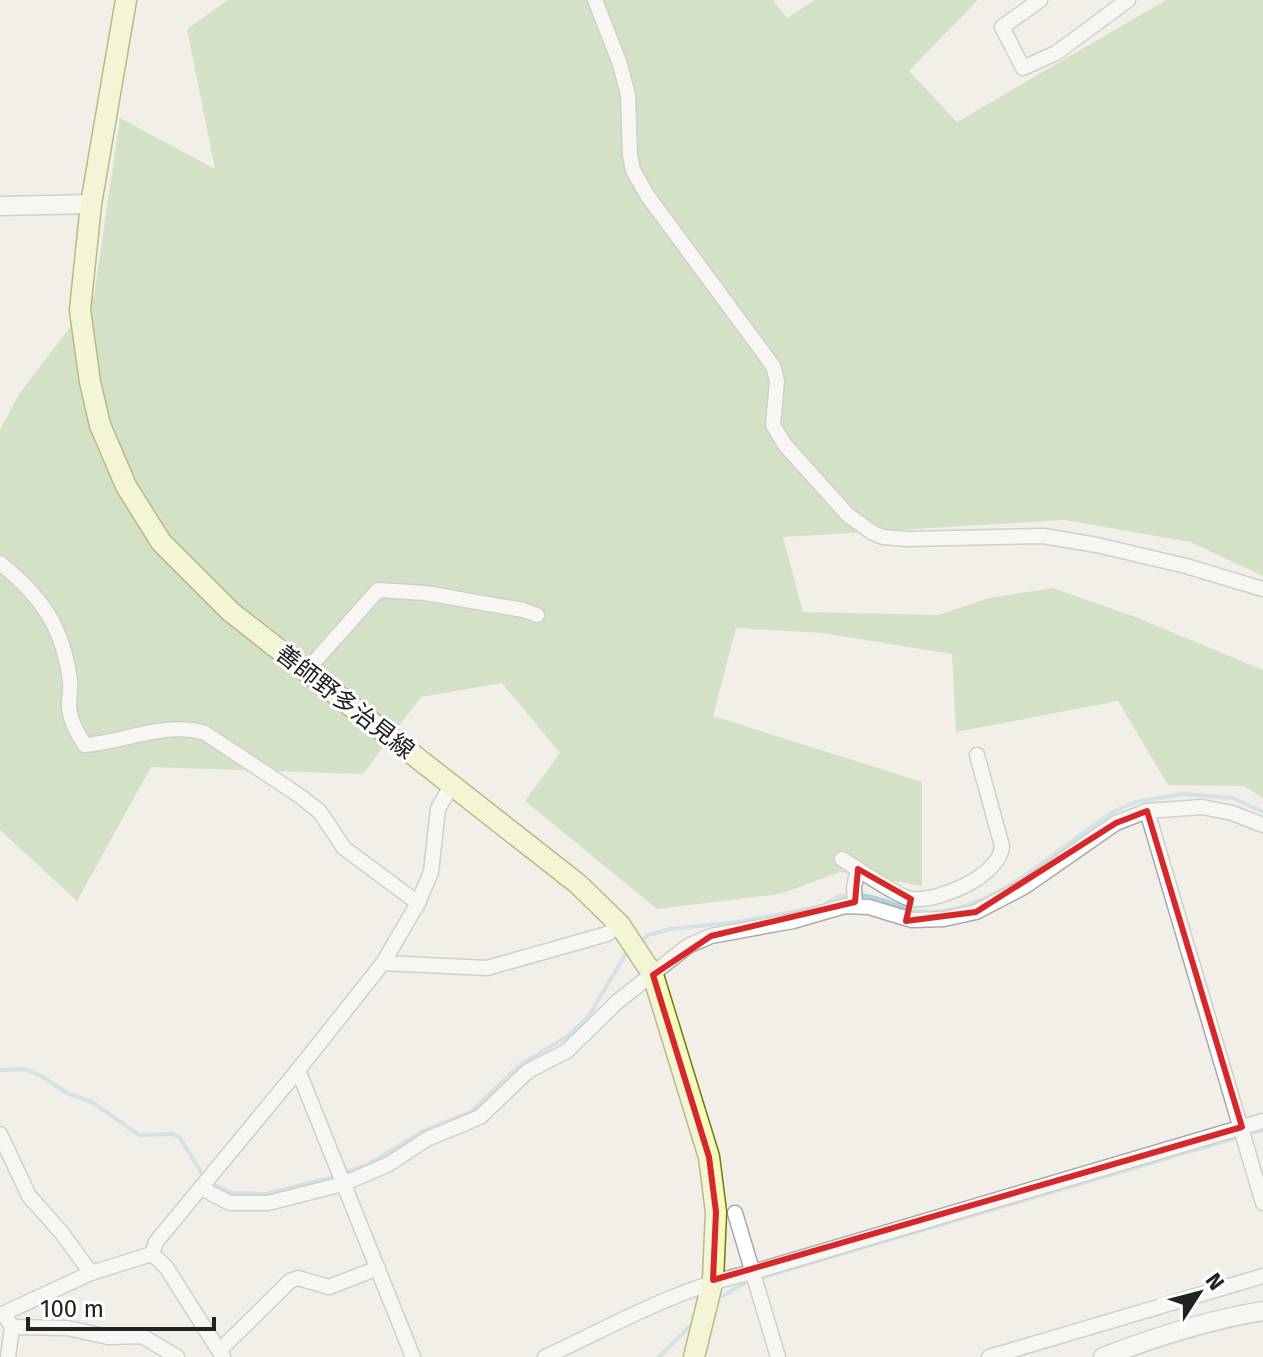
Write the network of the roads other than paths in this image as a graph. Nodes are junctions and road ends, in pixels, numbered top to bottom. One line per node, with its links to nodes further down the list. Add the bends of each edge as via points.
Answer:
1 (126, 0): 5 (main road, 善師野多治見線)
2 (595, 0): 8 (street, via 628,95 633,170 773,366 773,425 785,445 859,525 883,537 908,539 1043,536)
3 (1040, 0): 4 (street, via 1002,27 1023,68 1056,53)
4 (1128, 0)
5 (91, 204): 6 (street); 10 (main road, 善師野多治見線, via 80,310 84,343 100,425 126,486 183,566)
6 (0, 206)
7 (0, 563): 18 (street, via 27,585 54,622 67,663 72,723 85,745 152,732 205,733 300,796 320,812 344,848)
8 (1263, 589)
9 (537, 615): 10 (street, via 425,593 378,590)
10 (306, 671): 12 (main road, 善師野多治見線)
11 (977, 755): 17 (street, via 1002,855 981,879)
12 (451, 786): 18 (street, via 438,809 431,872); 21 (main road, 善師野多治見線, via 578,884)
13 (1147, 811): 14 (street, via 1202,807); 20 (street, via 1116,823 1001,901 944,919); 26 (street)
14 (1263, 825)
15 (842, 859): 16 (street)
16 (858, 869): 17 (street); 19 (street)
17 (911, 899): 20 (street)
18 (418, 903): 22 (street)
19 (855, 904): 20 (street); 23 (street, via 711,936 688,946)
20 (906, 919)
21 (630, 939): 22 (street, via 607,934 487,968); 23 (main road, 善師野多治見線)
22 (383, 963): 24 (street)
23 (653, 975): 28 (street, via 567,1051 528,1071 480,1117); 37 (main road, 善師野多治見線, via 709,1157 716,1212)
24 (298, 1070): 28 (street); 29 (street)
25 (1263, 1121): 26 (street)
26 (1242, 1127): 30 (street); 34 (street)
27 (0, 1134): 35 (street, via 29,1196)
28 (343, 1184): 29 (street, via 268,1203 230,1203); 33 (street)
29 (201, 1188): 32 (street)
30 (1263, 1203)
31 (735, 1213): 34 (street)
32 (152, 1254): 35 (street); 40 (street, via 166,1267)
33 (378, 1268): 40 (street, via 329,1287 298,1278 290,1281); 43 (street)
34 (753, 1272): 37 (street); 46 (street)
35 (91, 1273): 39 (street)
36 (1263, 1276): 47 (street)
37 (713, 1280): 44 (street); 45 (main road, 善師野多治見線)
38 (1263, 1311): 48 (street, via 1223,1317)
39 (5, 1319): 41 (street); 42 (street, via 108,1337 142,1336)
40 (221, 1354)
41 (8, 1357)
42 (177, 1357)
43 (413, 1357)
44 (545, 1357)
45 (694, 1357)
46 (778, 1357)
47 (989, 1357)
48 (1103, 1357)

